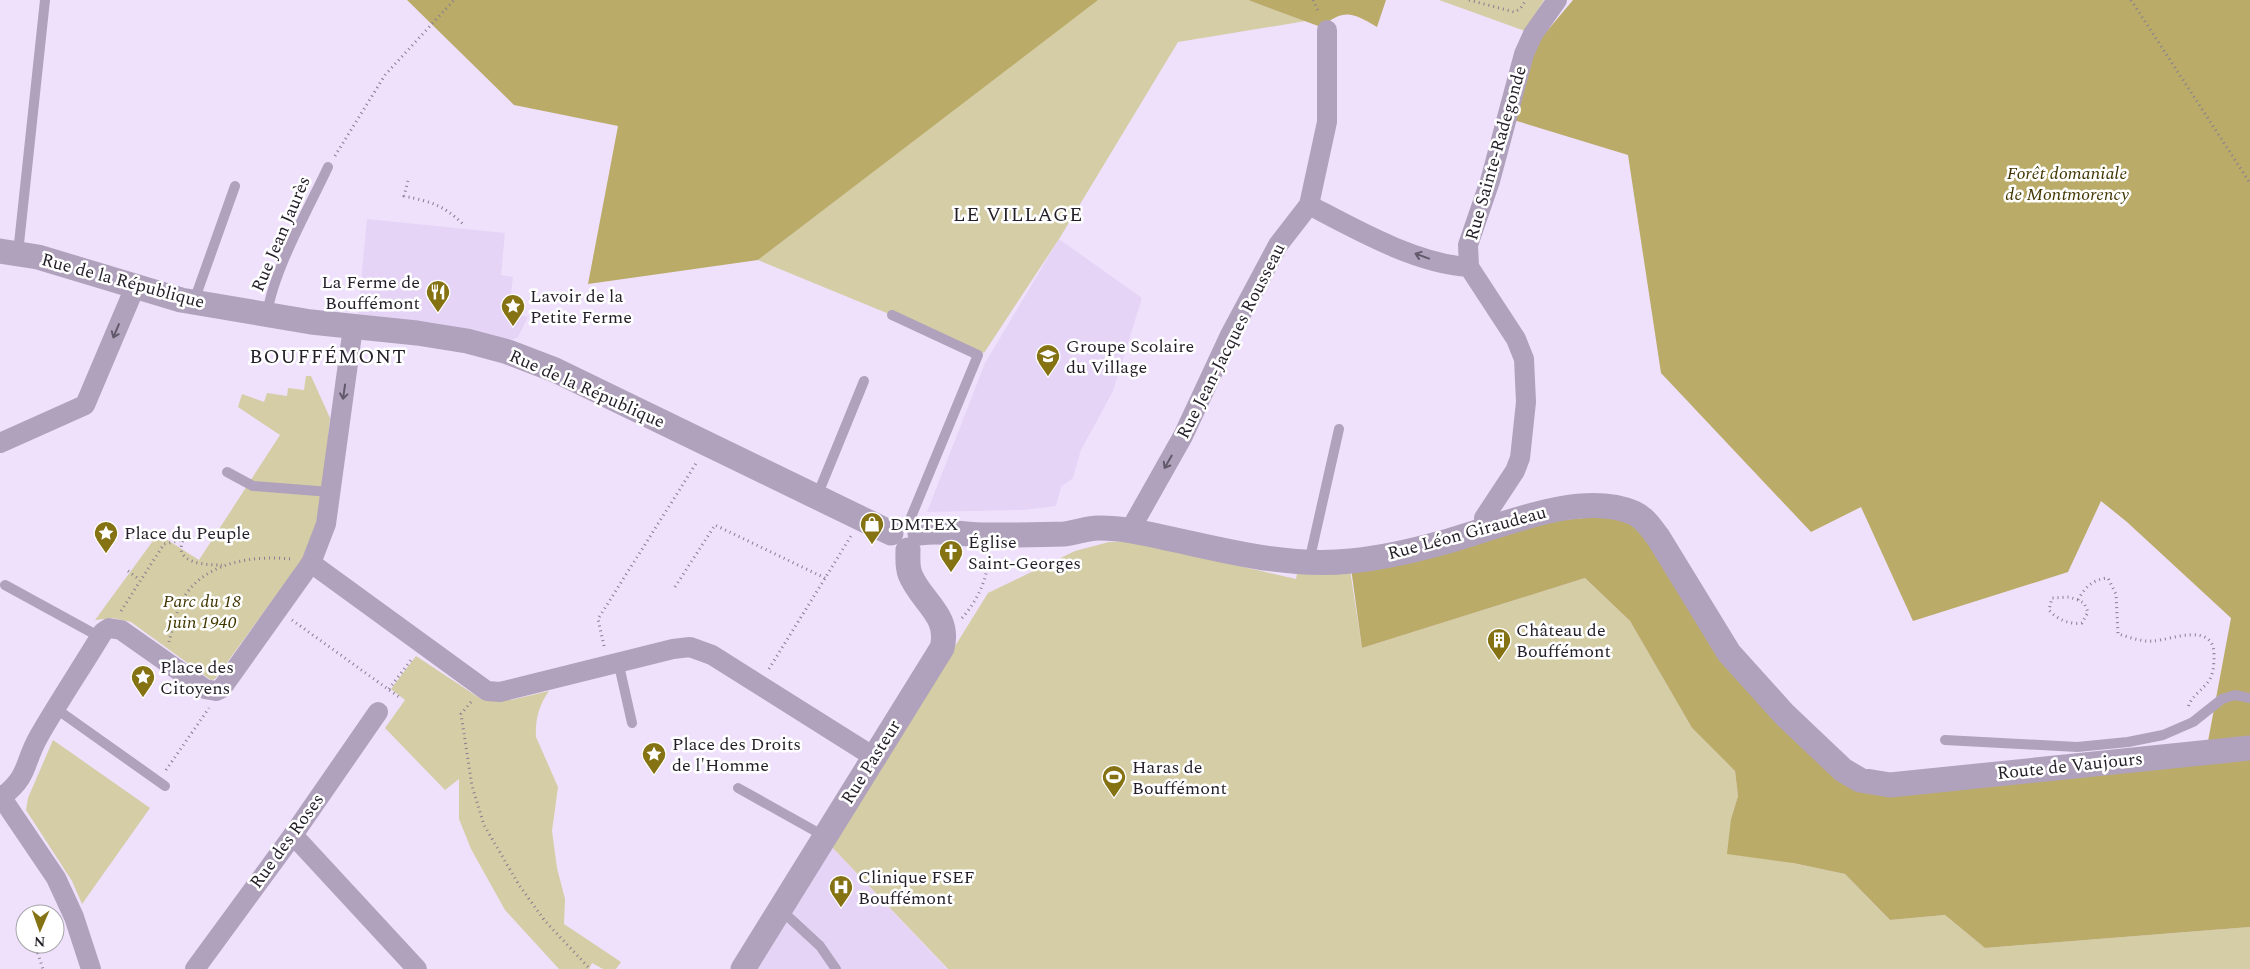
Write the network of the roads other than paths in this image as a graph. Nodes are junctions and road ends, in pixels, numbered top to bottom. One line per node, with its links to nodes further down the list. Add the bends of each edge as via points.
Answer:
1 (45, 0): 7 (lane)
2 (1557, 0): 8 (street, Rue Sainte-Radegonde, via 1533,34 1521,62 1490,181 1468,245)
3 (1327, 30): 6 (street, Rue Jean-Jacques Rousseau, via 1327,122)
4 (328, 167): 11 (lane, Rue Jean Jaurès, via 284,262 269,299)
5 (235, 186): 10 (lane)
6 (1309, 205): 8 (street, one-way to 6, via 1450,266 1364,234); 21 (street, Rue Jean-Jacques Rousseau, one-way to 21, via 1278,245 1230,335 1183,436)
7 (9, 252): 9 (street, Rue de la République, via 38,257)
8 (1469, 268): 20 (street, via 1516,339 1524,359 1526,402 1520,458 1515,472 1484,518)
9 (135, 287): 10 (street, Rue de la République); 16 (street, one-way to 16, via 85,405)
10 (193, 302): 11 (street, Rue de la République)
11 (267, 314): 13 (street, Rue de la République)
12 (892, 315): 22 (lane, via 978,355)
13 (353, 327): 18 (street, one-way to 18); 19 (street, Rue de la République, via 467,341 508,352 554,370)
14 (864, 381): 19 (lane)
15 (1339, 429): 23 (lane)
16 (0, 442)
17 (227, 472): 18 (lane, via 253,486)
18 (330, 492): 24 (street, via 326,524)
19 (817, 496): 22 (street, Rue de la République)
20 (1486, 528): 23 (street, Rue Léon Giraudeau, via 1442,543 1372,558); 36 (street, Rue Léon Giraudeau, via 1561,508 1587,505 1633,513 1644,519 1729,653 1784,714 1843,770 1860,780)
21 (1130, 530): 22 (street, Rue Léon Giraudeau, via 1097,528 1064,534 988,535 945,531); 23 (street, Rue Léon Giraudeau, via 1260,558)
22 (907, 534): 34 (street, Rue Pasteur, via 907,566 937,611 944,632 942,648)
23 (1309, 562)
24 (311, 563): 26 (street, via 222,688 216,691 205,689 121,630); 27 (street, via 482,689 500,692)
25 (5, 585): 26 (lane)
26 (105, 632): 29 (street)
27 (610, 663): 31 (lane); 34 (street, via 672,648 690,647 712,655)
28 (2250, 698): 32 (lane, via 2235,695 2222,698 2193,722 2163,736 2128,742 2077,747)
29 (55, 708): 35 (lane); 38 (street, via 37,739 20,781)
30 (378, 712): 39 (street, Rue des Roses)
31 (632, 723)
32 (1945, 740)
33 (2250, 748): 36 (street, Route de Vaujours)
34 (874, 757): 40 (street, Rue Pasteur)
35 (162, 784)
36 (1890, 785)
37 (738, 788): 40 (lane)
38 (1, 796): 42 (street, via 56,878 73,914)
39 (293, 835): 43 (street, Rue des Roses); 44 (street)
40 (824, 836): 41 (street, Rue Pasteur)
41 (779, 909): 45 (street, Rue Pasteur); 46 (lane, via 820,946)
42 (91, 969)
43 (194, 969)
44 (417, 969)
45 (742, 969)
46 (836, 969)

